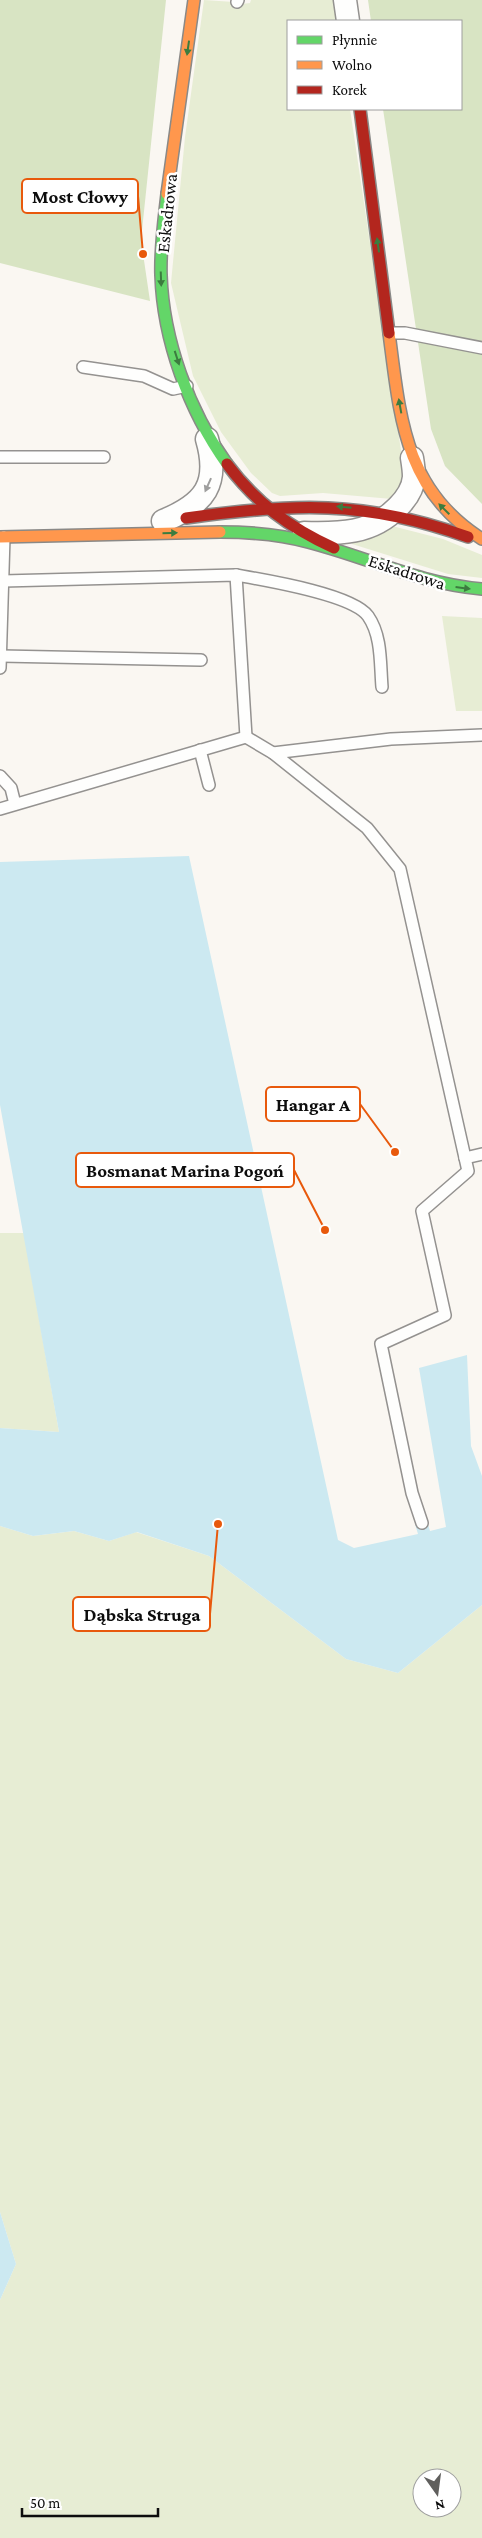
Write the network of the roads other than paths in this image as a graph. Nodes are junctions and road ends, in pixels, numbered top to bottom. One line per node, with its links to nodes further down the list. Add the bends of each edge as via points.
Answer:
1 (194, 0): 8 (street, Eskadrowa, one-way to 8, via 166,204 161,273 167,325)
2 (346, 0): 3 (street)
3 (348, 20)
4 (360, 110): 5 (street, Eskadrowa, one-way to 4)
5 (390, 333): 6 (lane); 10 (street, Eskadrowa, one-way to 5, via 400,404)
6 (482, 348)
7 (82, 367): 8 (lane, via 144,376 173,389)
8 (187, 386): 9 (street, Eskadrowa)
9 (202, 421): 13 (street, Eskadrowa, via 240,482); 15 (street, Eskadrowa, one-way to 15, via 212,460 209,485 189,510)
10 (412, 453): 14 (street, Eskadrowa, via 414,478 411,490); 20 (street, Eskadrowa, one-way to 10, via 438,503 426,486)
11 (0, 457): 12 (lane)
12 (104, 458)
13 (266, 508): 14 (street, Eskadrowa, one-way to 13, via 322,505); 15 (street, Eskadrowa); 16 (street, Eskadrowa)
14 (392, 513): 16 (street, Eskadrowa, via 367,528 348,532); 20 (street, Eskadrowa)
15 (163, 522): 17 (street, Eskadrowa)
16 (302, 533): 18 (street, Eskadrowa); 21 (street, Eskadrowa)
17 (68, 534): 18 (street, Eskadrowa, one-way to 18, via 199,532); 19 (street)
18 (265, 535): 21 (street, Eskadrowa, via 311,541)
19 (2, 537): 23 (lane)
20 (482, 541)
21 (334, 548): 24 (street, Eskadrowa, one-way to 24, via 429,582)
22 (236, 574): 23 (lane); 28 (lane, via 302,587 342,600 367,614 378,637); 30 (lane)
23 (3, 581): 25 (lane)
24 (482, 589)
25 (0, 656): 26 (lane); 27 (lane)
26 (201, 660)
27 (0, 668)
28 (382, 687)
29 (482, 735): 32 (lane, via 391,739)
30 (246, 737): 31 (lane); 32 (lane)
31 (200, 750): 34 (lane); 35 (lane)
32 (273, 753): 38 (lane, via 367,828 400,868)
33 (0, 776): 35 (lane, via 11,788)
34 (209, 786)
35 (15, 804): 36 (lane)
36 (0, 809)
37 (482, 1154): 38 (lane)
38 (465, 1158): 39 (lane, via 468,1171 422,1211 445,1315 381,1344 412,1493)
39 (422, 1523)

